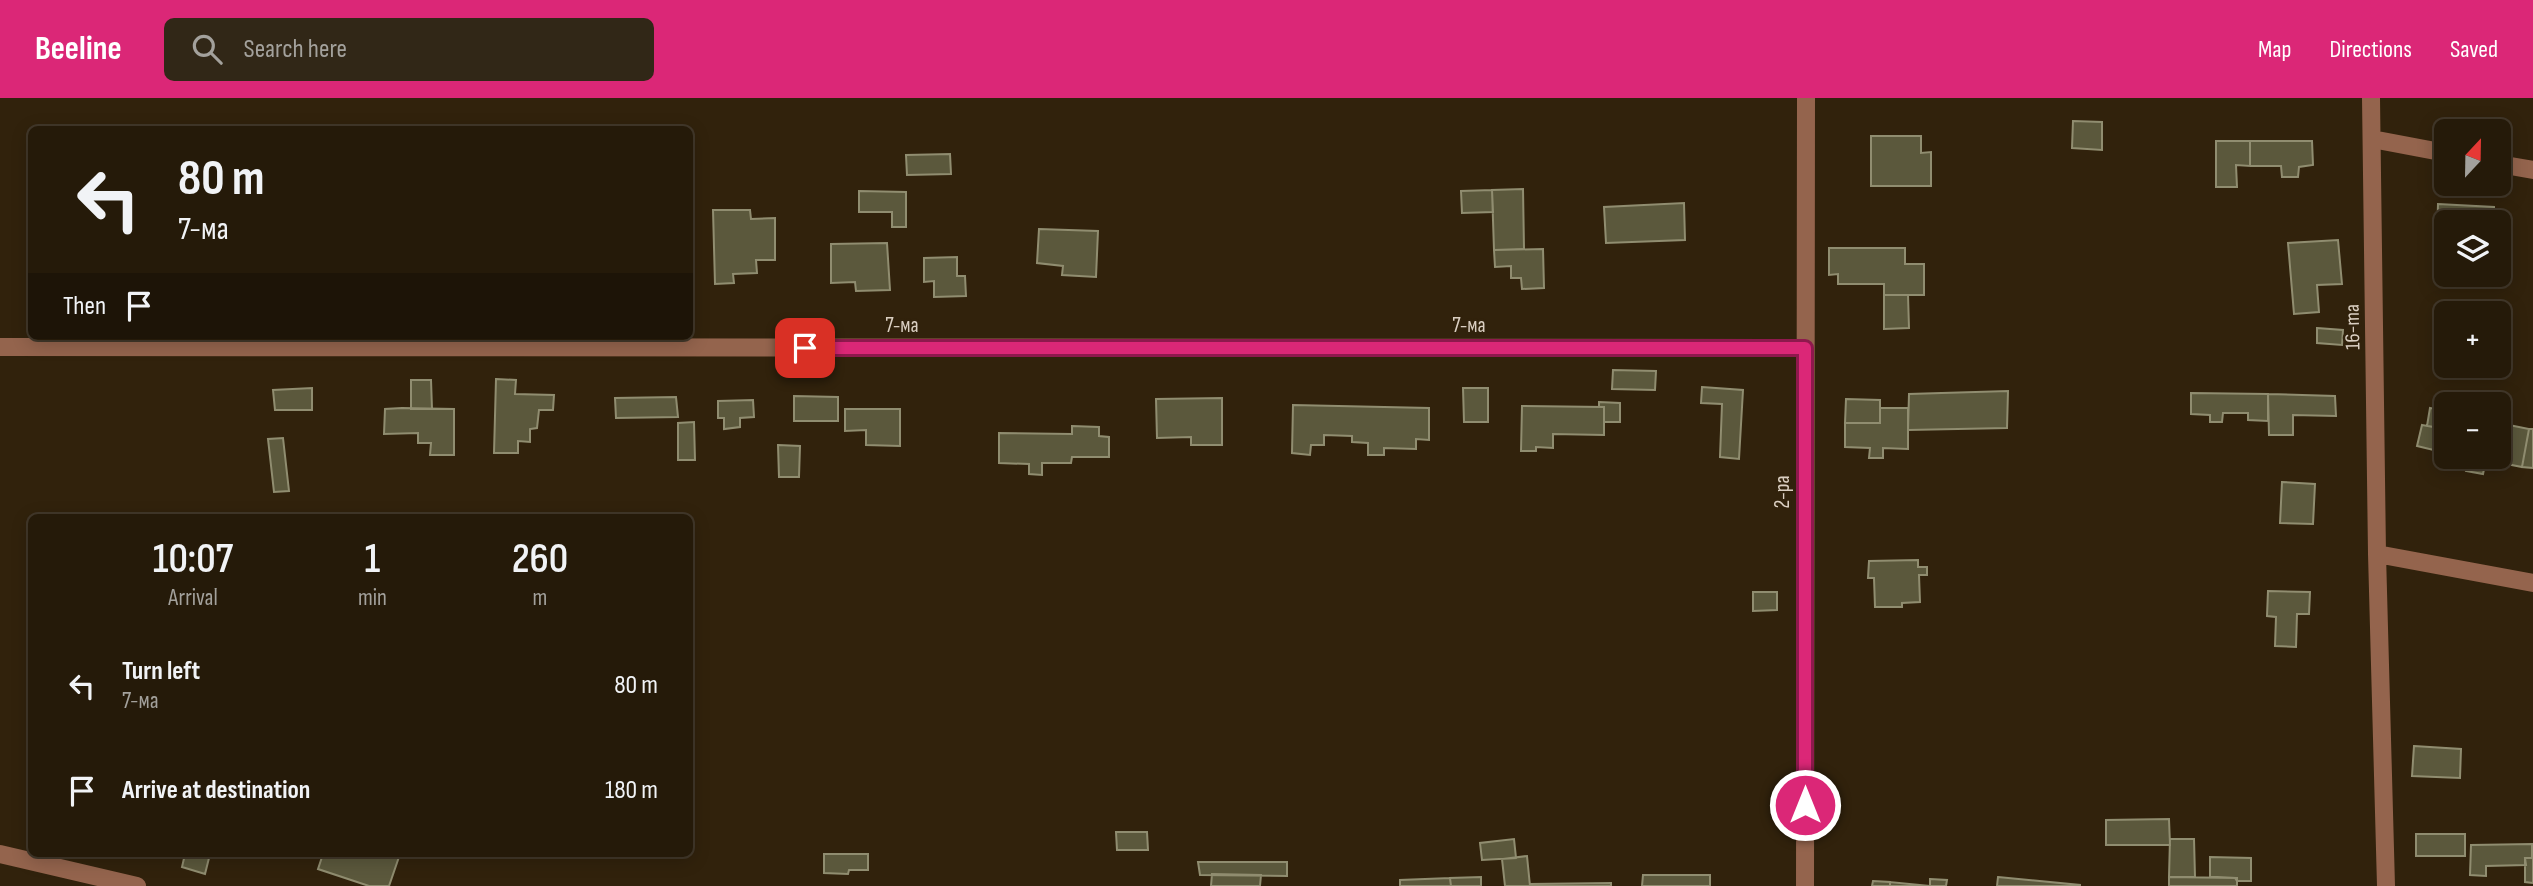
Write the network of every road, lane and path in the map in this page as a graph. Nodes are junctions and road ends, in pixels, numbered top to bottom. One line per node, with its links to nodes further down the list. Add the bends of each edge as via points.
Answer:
1 (1806, 98): 8 (street, 2-ра)
2 (2371, 98): 3 (street, 16-та)
3 (2372, 139): 4 (street); 9 (street, 16-та)
4 (2434, 151)
5 (2511, 166): 6 (street)
6 (2533, 170)
7 (0, 347): 8 (street, 7-ма)
8 (1805, 348): 13 (street, 2-ра)
9 (2378, 555): 10 (street); 14 (street, 16-та)
10 (2533, 583)
11 (0, 854): 12 (street)
12 (137, 886)
13 (1805, 886)
14 (2386, 886)

